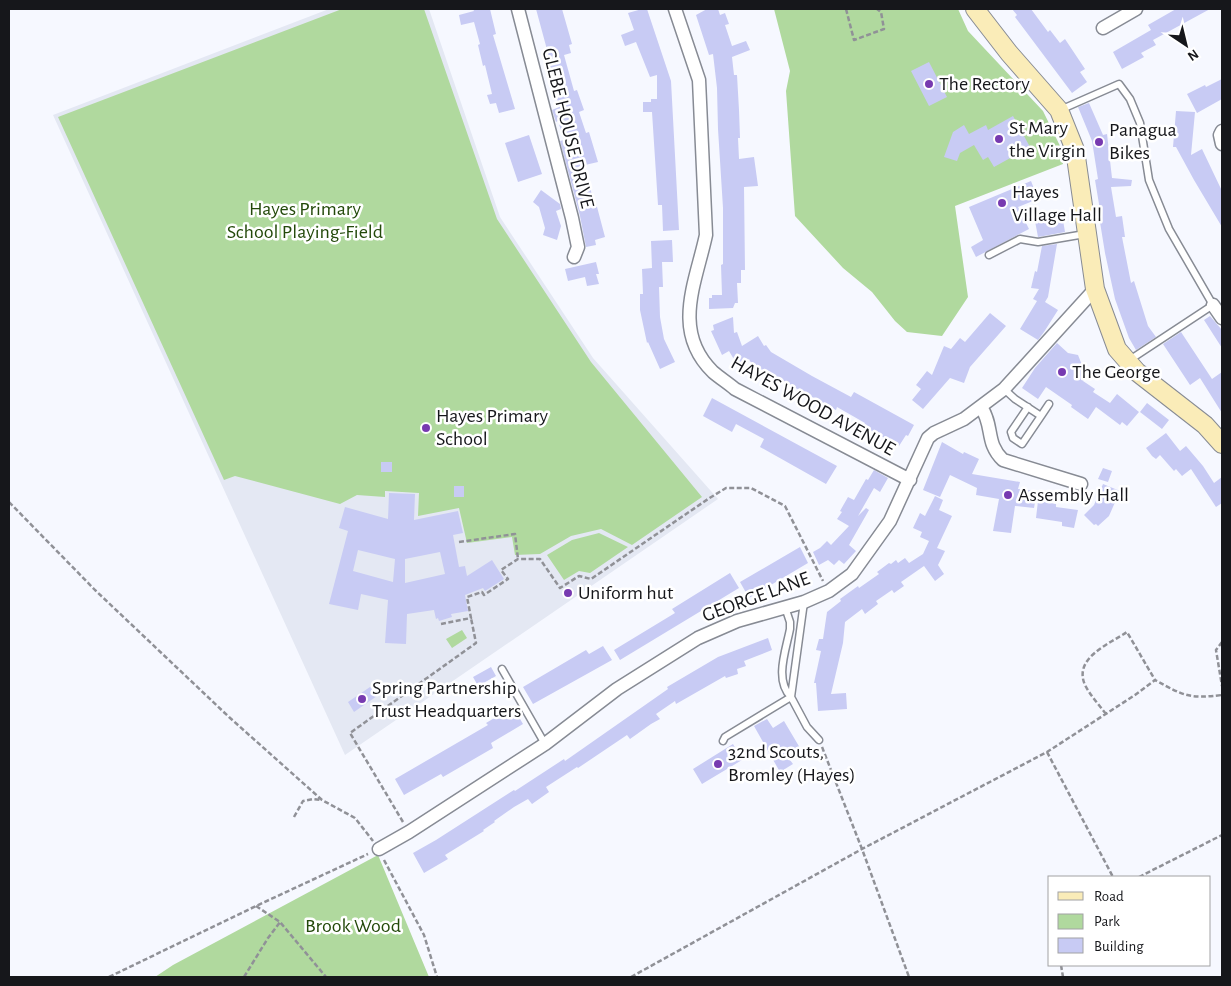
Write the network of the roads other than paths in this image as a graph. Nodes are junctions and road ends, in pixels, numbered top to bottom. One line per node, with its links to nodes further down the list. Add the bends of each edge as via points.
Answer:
1 (518, 9): 11 (street, GLEBE HOUSE DRIVE, via 572,218 578,247)
2 (675, 9): 22 (street, HAYES WOOD AVENUE, via 699,80 706,235 688,310 692,337 701,356 713,372 735,389)
3 (975, 9): 6 (main road)
4 (1136, 9): 5 (street)
5 (1102, 28)
6 (1059, 110): 9 (main road, via 1075,150); 13 (lane, via 1119,84 1140,123 1149,180 1168,229)
7 (1222, 130): 8 (street)
8 (1222, 144)
9 (1087, 234): 10 (lane, via 1038,242 1020,239); 12 (main road)
10 (989, 255)
11 (574, 257)
12 (1095, 289): 15 (main road, via 1117,349); 16 (street, GEORGE LANE)
13 (1213, 305): 14 (street); 15 (lane)
14 (1222, 318)
15 (1127, 361): 21 (main road, via 1205,425)
16 (1004, 389): 18 (street, GEORGE LANE); 19 (lane)
17 (1049, 404): 20 (lane)
18 (981, 407): 22 (street, GEORGE LANE, via 928,438); 23 (street, via 988,422 991,445 1003,460)
19 (1028, 407): 20 (lane); 20 (lane, via 1011,432 1015,440 1022,444)
20 (1041, 416)
21 (1222, 444)
22 (910, 480): 24 (street, GEORGE LANE, via 890,521 852,574 829,591)
23 (1081, 484)
24 (804, 602): 25 (street, GEORGE LANE); 27 (lane)
25 (785, 607): 27 (lane, via 790,629 782,676 783,686); 30 (street, GEORGE LANE, via 737,621 698,638 617,689)
26 (502, 669): 30 (lane)
27 (791, 697): 28 (lane, via 807,727); 29 (lane, via 724,737)
28 (820, 740)
29 (723, 741)
30 (545, 744): 31 (street, GEORGE LANE)
31 (378, 849)

